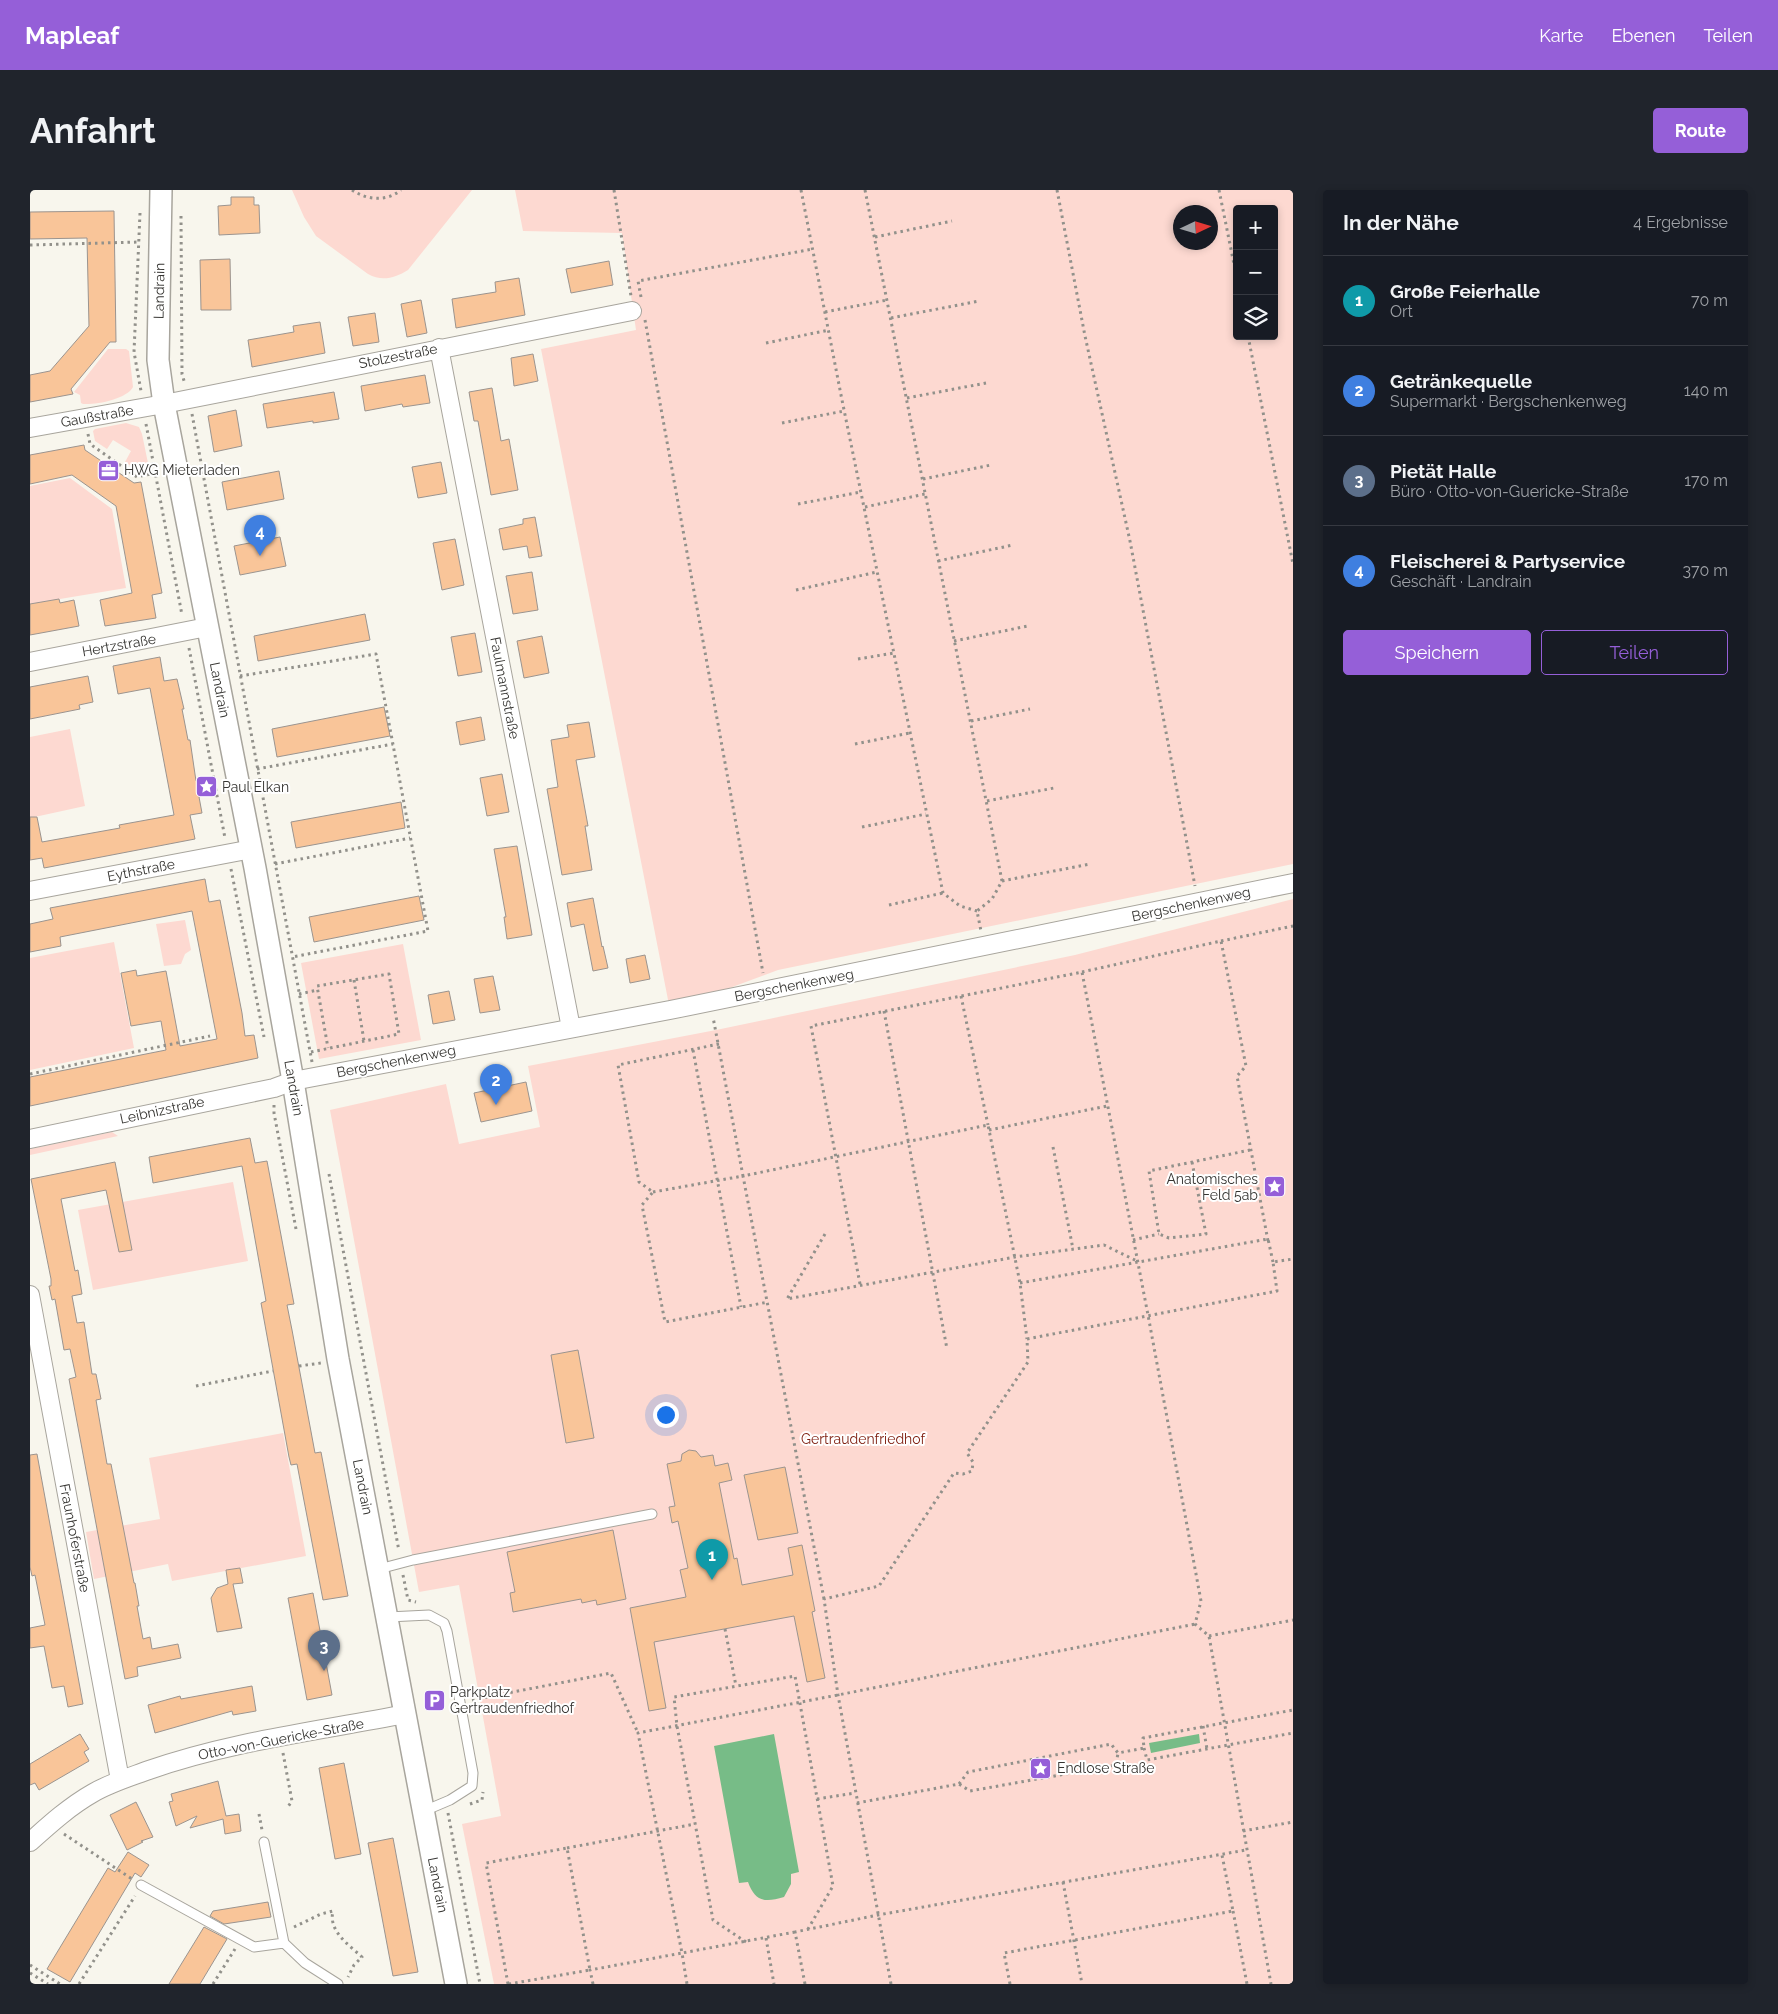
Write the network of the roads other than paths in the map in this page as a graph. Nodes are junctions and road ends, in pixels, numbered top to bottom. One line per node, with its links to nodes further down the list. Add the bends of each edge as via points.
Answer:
1 (161, 190): 4 (street, Landrain, via 158,360)
2 (639, 310): 3 (street, Stolzestraße)
3 (439, 348): 4 (street, Stolzestraße); 11 (street, Faulmannstraße)
4 (164, 404): 5 (street, Gaußstraße); 6 (street, Landrain)
5 (30, 428)
6 (207, 628): 7 (street, Hertzstraße); 8 (street, Landrain)
7 (30, 662)
8 (253, 859): 10 (street, Eythstraße); 12 (street, Landrain)
9 (1293, 883): 11 (street, Bergschenkenweg)
10 (30, 891)
11 (571, 1028): 12 (street, Bergschenkenweg)
12 (293, 1080): 13 (street, Leibnizstraße, via 274,1088); 16 (street, Landrain, via 338,1359)
13 (30, 1138)
14 (30, 1295): 19 (street, Fraunhoferstraße)
15 (652, 1514): 16 (lane)
16 (379, 1569): 17 (street, Landrain)
17 (388, 1617): 18 (street, Landrain); 20 (lane, via 430,1615 444,1623 447,1631 473,1773 472,1786)
18 (405, 1714): 19 (street, Otto-von-Guericke-Straße, via 232,1746); 20 (street, Landrain)
19 (120, 1780): 22 (street, Otto-von-Guericke-Straße, via 94,1792)
20 (424, 1811): 26 (street, Landrain)
21 (263, 1838): 24 (lane)
22 (30, 1842)
23 (141, 1885): 24 (lane, via 254,1947)
24 (284, 1943): 25 (lane, via 305,1963)
25 (338, 1984)
26 (456, 1984)

